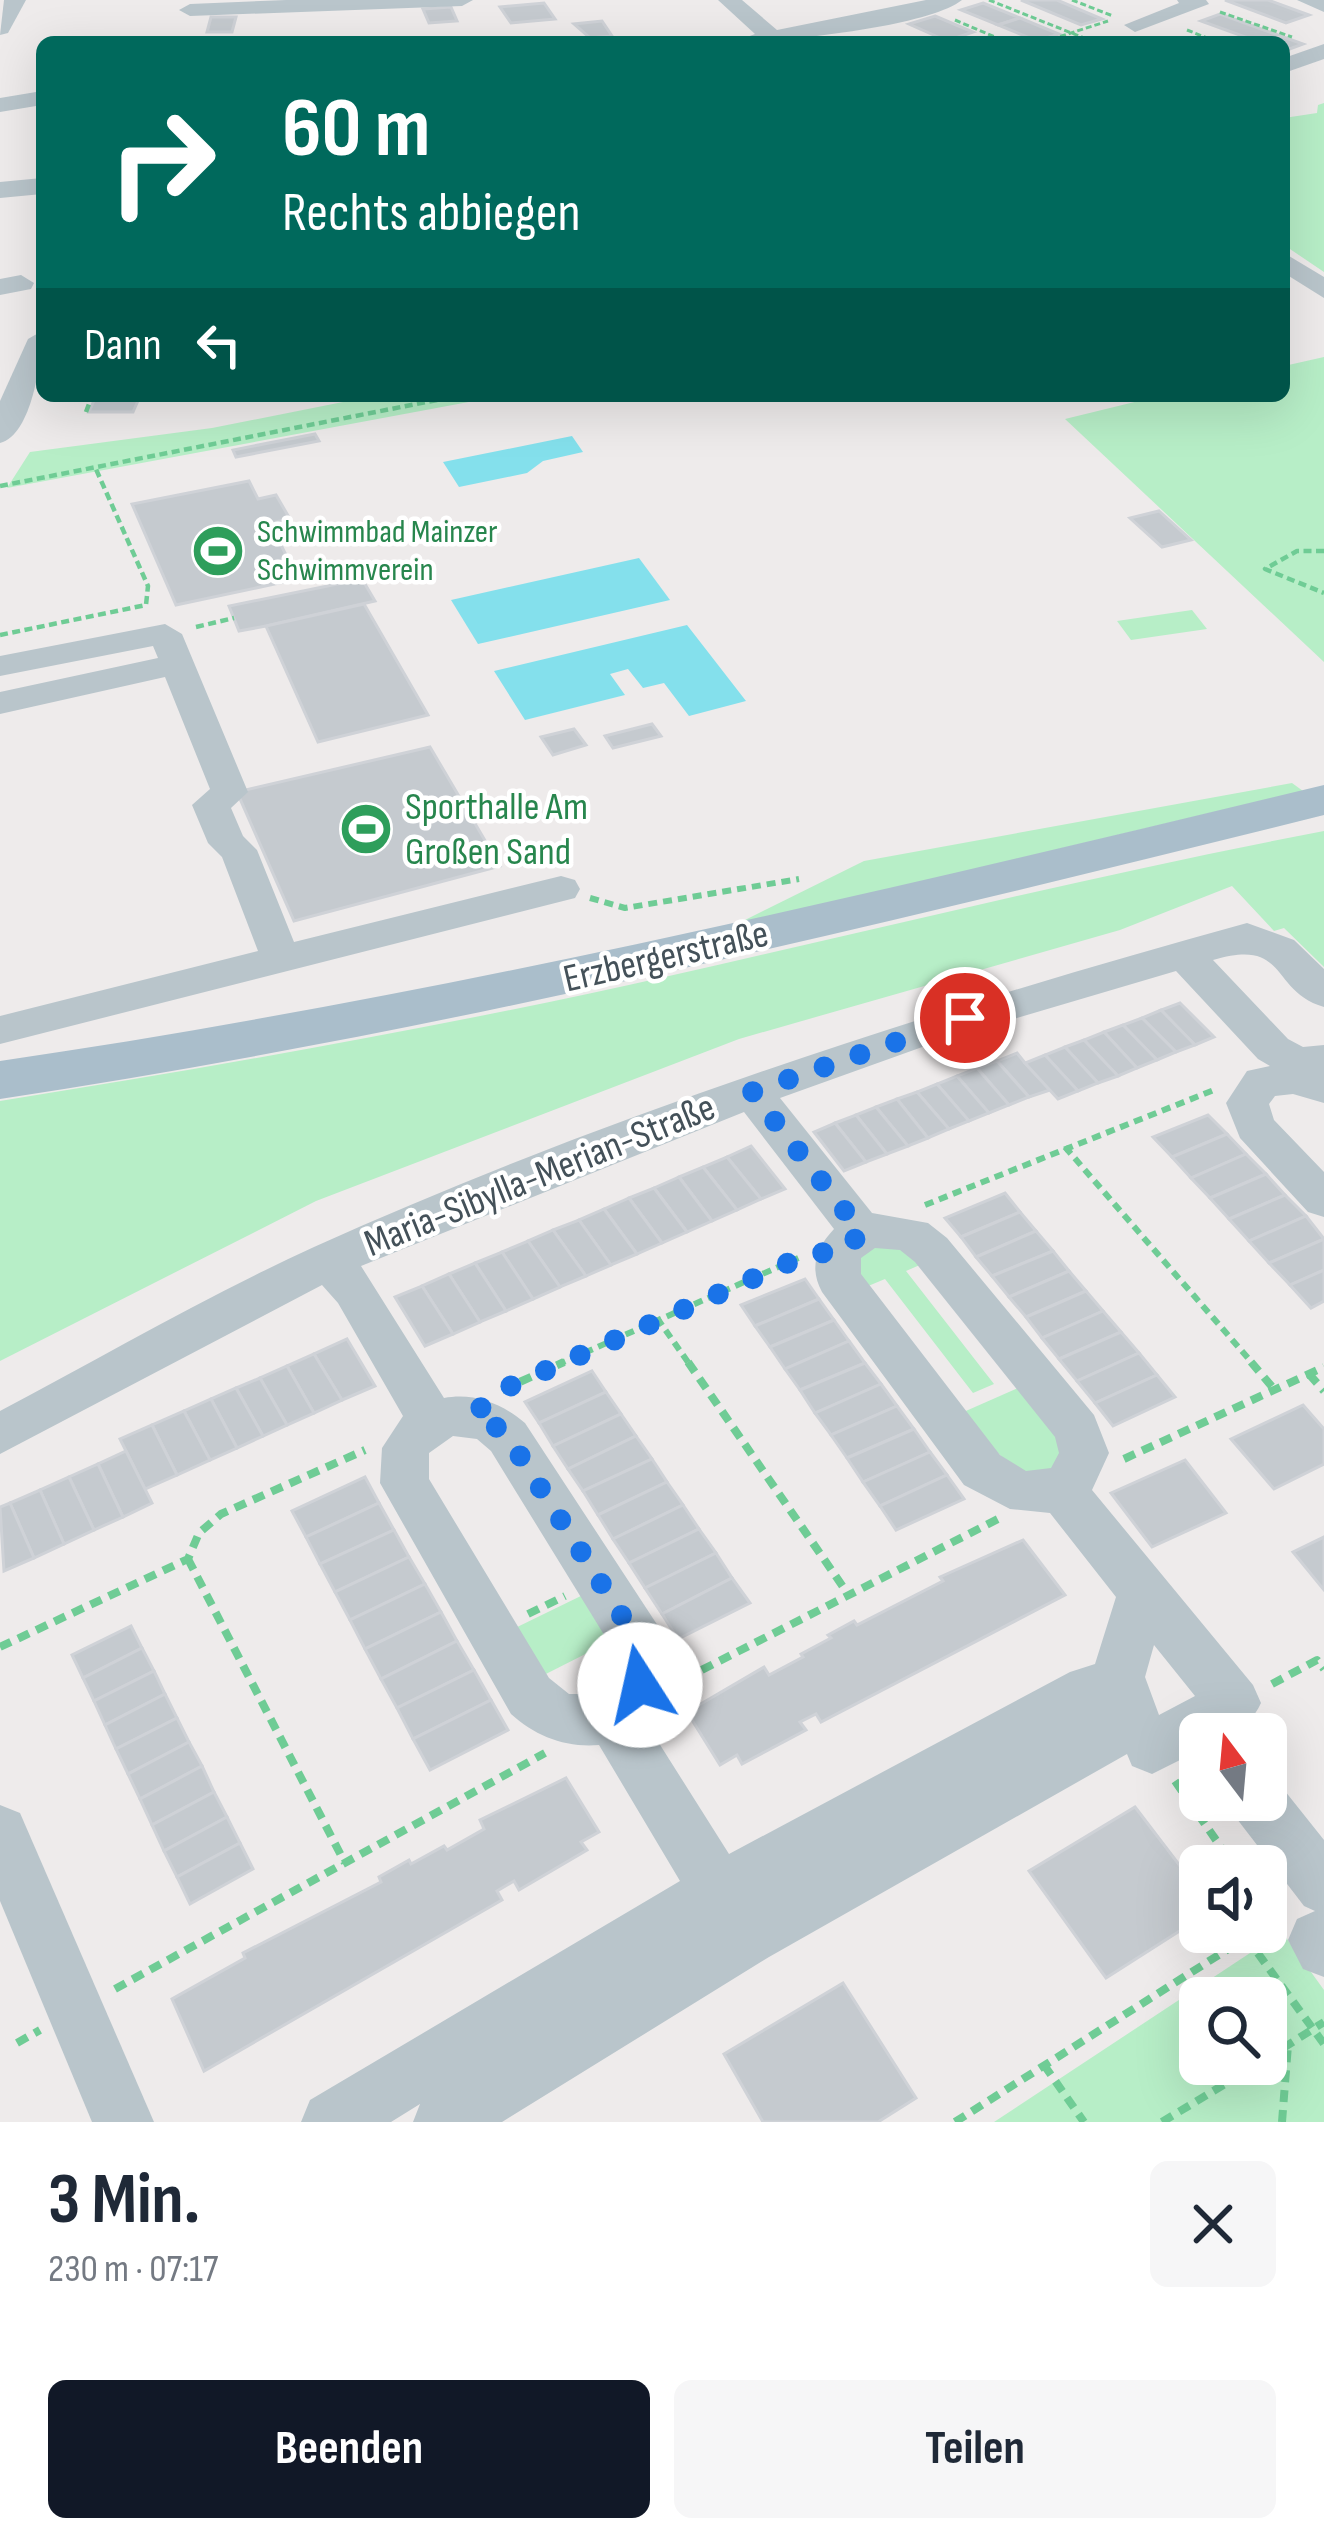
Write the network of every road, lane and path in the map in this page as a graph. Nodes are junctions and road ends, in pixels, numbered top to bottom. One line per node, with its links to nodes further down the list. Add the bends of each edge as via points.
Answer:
1 (15, 0): 16 (street)
2 (462, 0): 8 (street)
3 (730, 0): 20 (street)
4 (831, 0): 12 (street)
5 (989, 0): 17 (path)
6 (1188, 0): 14 (street, via 1198,4)
7 (1308, 0): 9 (street)
8 (192, 5): 19 (street)
9 (1324, 6)
10 (951, 9): 12 (street); 22 (path)
11 (1215, 10): 26 (path)
12 (871, 21): 18 (street); 21 (street)
13 (1324, 21): 26 (street)
14 (1125, 22): 17 (path)
15 (1172, 24): 25 (path)
16 (0, 28)
17 (1071, 33): 23 (path); 24 (path)
18 (899, 34)
19 (178, 36)
20 (771, 36)
21 (785, 36)
22 (997, 36)
23 (1062, 36)
24 (1079, 36)
25 (1202, 36)
26 (1302, 40)
27 (36, 99): 28 (street)
28 (0, 105)
29 (2, 184): 30 (street)
30 (36, 185)
31 (1290, 265): 32 (street)
32 (1324, 290)
33 (36, 353): 37 (street)
34 (90, 402): 36 (path)
35 (426, 402): 38 (path)
36 (86, 412)
37 (0, 434)
38 (95, 467): 39 (path); 43 (path, via 148,586 146,605)
39 (0, 486)
40 (1324, 550): 41 (path, via 1297,551 1265,569)
41 (1324, 593)
42 (153, 627): 44 (street)
43 (0, 635)
44 (0, 662): 45 (street, via 155,632 165,634)
45 (178, 664): 46 (street); 51 (street, via 230,792 211,805)
46 (0, 703)
47 (1324, 800): 55 (main road, Erzbergerstraße, via 658,962 273,1038)
48 (799, 879): 49 (path, via 625,908)
49 (561, 889): 51 (street)
50 (1183, 953): 52 (street, Maria-Sibylla-Merian-Straße, via 1257,937); 54 (street, via 1273,1049); 56 (street, Maria-Sibylla-Merian-Straße)
51 (281, 959): 53 (street)
52 (1324, 993)
53 (0, 1030)
54 (1310, 1072): 57 (street, via 1262,1082)
55 (0, 1080)
56 (752, 1092): 60 (street, Maria-Sibylla-Merian-Straße); 61 (street, Maria-Sibylla-Merian-Straße)
57 (1249, 1095): 58 (path, via 1216,1089); 59 (street, via 1255,1126)
58 (1065, 1147): 60 (path, via 912,1210); 65 (path)
59 (1324, 1200)
60 (866, 1239): 62 (path, via 813,1252); 69 (street, Maria-Sibylla-Merian-Straße, via 932,1250 1076,1429 1082,1465); 69 (street, Maria-Sibylla-Merian-Straße, via 836,1271 842,1286 982,1470 1023,1493)
61 (328, 1261): 67 (street, Maria-Sibylla-Merian-Straße); 68 (street, Maria-Sibylla-Merian-Straße)
62 (656, 1318): 67 (path); 73 (path)
63 (1324, 1367): 64 (path)
64 (1309, 1374): 65 (path); 66 (path)
65 (1274, 1390): 69 (path)
66 (1324, 1391)
67 (437, 1427): 70 (path, via 375,1445 221,1514 199,1533); 71 (street, Maria-Sibylla-Merian-Straße, via 489,1421 508,1437); 74 (street, Maria-Sibylla-Merian-Straße, via 401,1466 405,1483)
68 (0, 1434)
69 (1060, 1488): 72 (street); 73 (path)
70 (188, 1559): 75 (path); 83 (path)
71 (598, 1580): 74 (path); 79 (street, Maria-Sibylla-Merian-Straße, via 643,1654 640,1685)
72 (1145, 1589): 77 (street); 84 (street, via 1115,1686 1132,1704 1128,1724)
73 (848, 1594): 79 (path)
74 (492, 1631): 79 (street, Maria-Sibylla-Merian-Straße, via 542,1709 571,1722)
75 (0, 1647)
76 (1324, 1670): 78 (path, via 1317,1660)
77 (1192, 1713)
78 (1222, 1713)
79 (612, 1717): 84 (street)
80 (550, 1750): 83 (path)
81 (1265, 1821): 85 (street)
82 (0, 1832): 88 (street)
83 (345, 1863): 88 (path)
84 (734, 1913): 97 (street); 98 (street)
85 (1305, 1925)
86 (1222, 1953): 94 (path)
87 (1263, 1953): 90 (path)
88 (76, 2011): 91 (path); 96 (street)
89 (1324, 2022): 90 (path)
90 (1313, 2029): 92 (path); 93 (path)
91 (17, 2043)
92 (1324, 2044)
93 (1288, 2045): 102 (path)
94 (1044, 2065): 99 (path); 100 (path)
95 (1223, 2085): 101 (path)
96 (123, 2122)
97 (332, 2122)
98 (444, 2122)
99 (955, 2122)
100 (1084, 2122)
101 (1162, 2122)
102 (1282, 2122)

